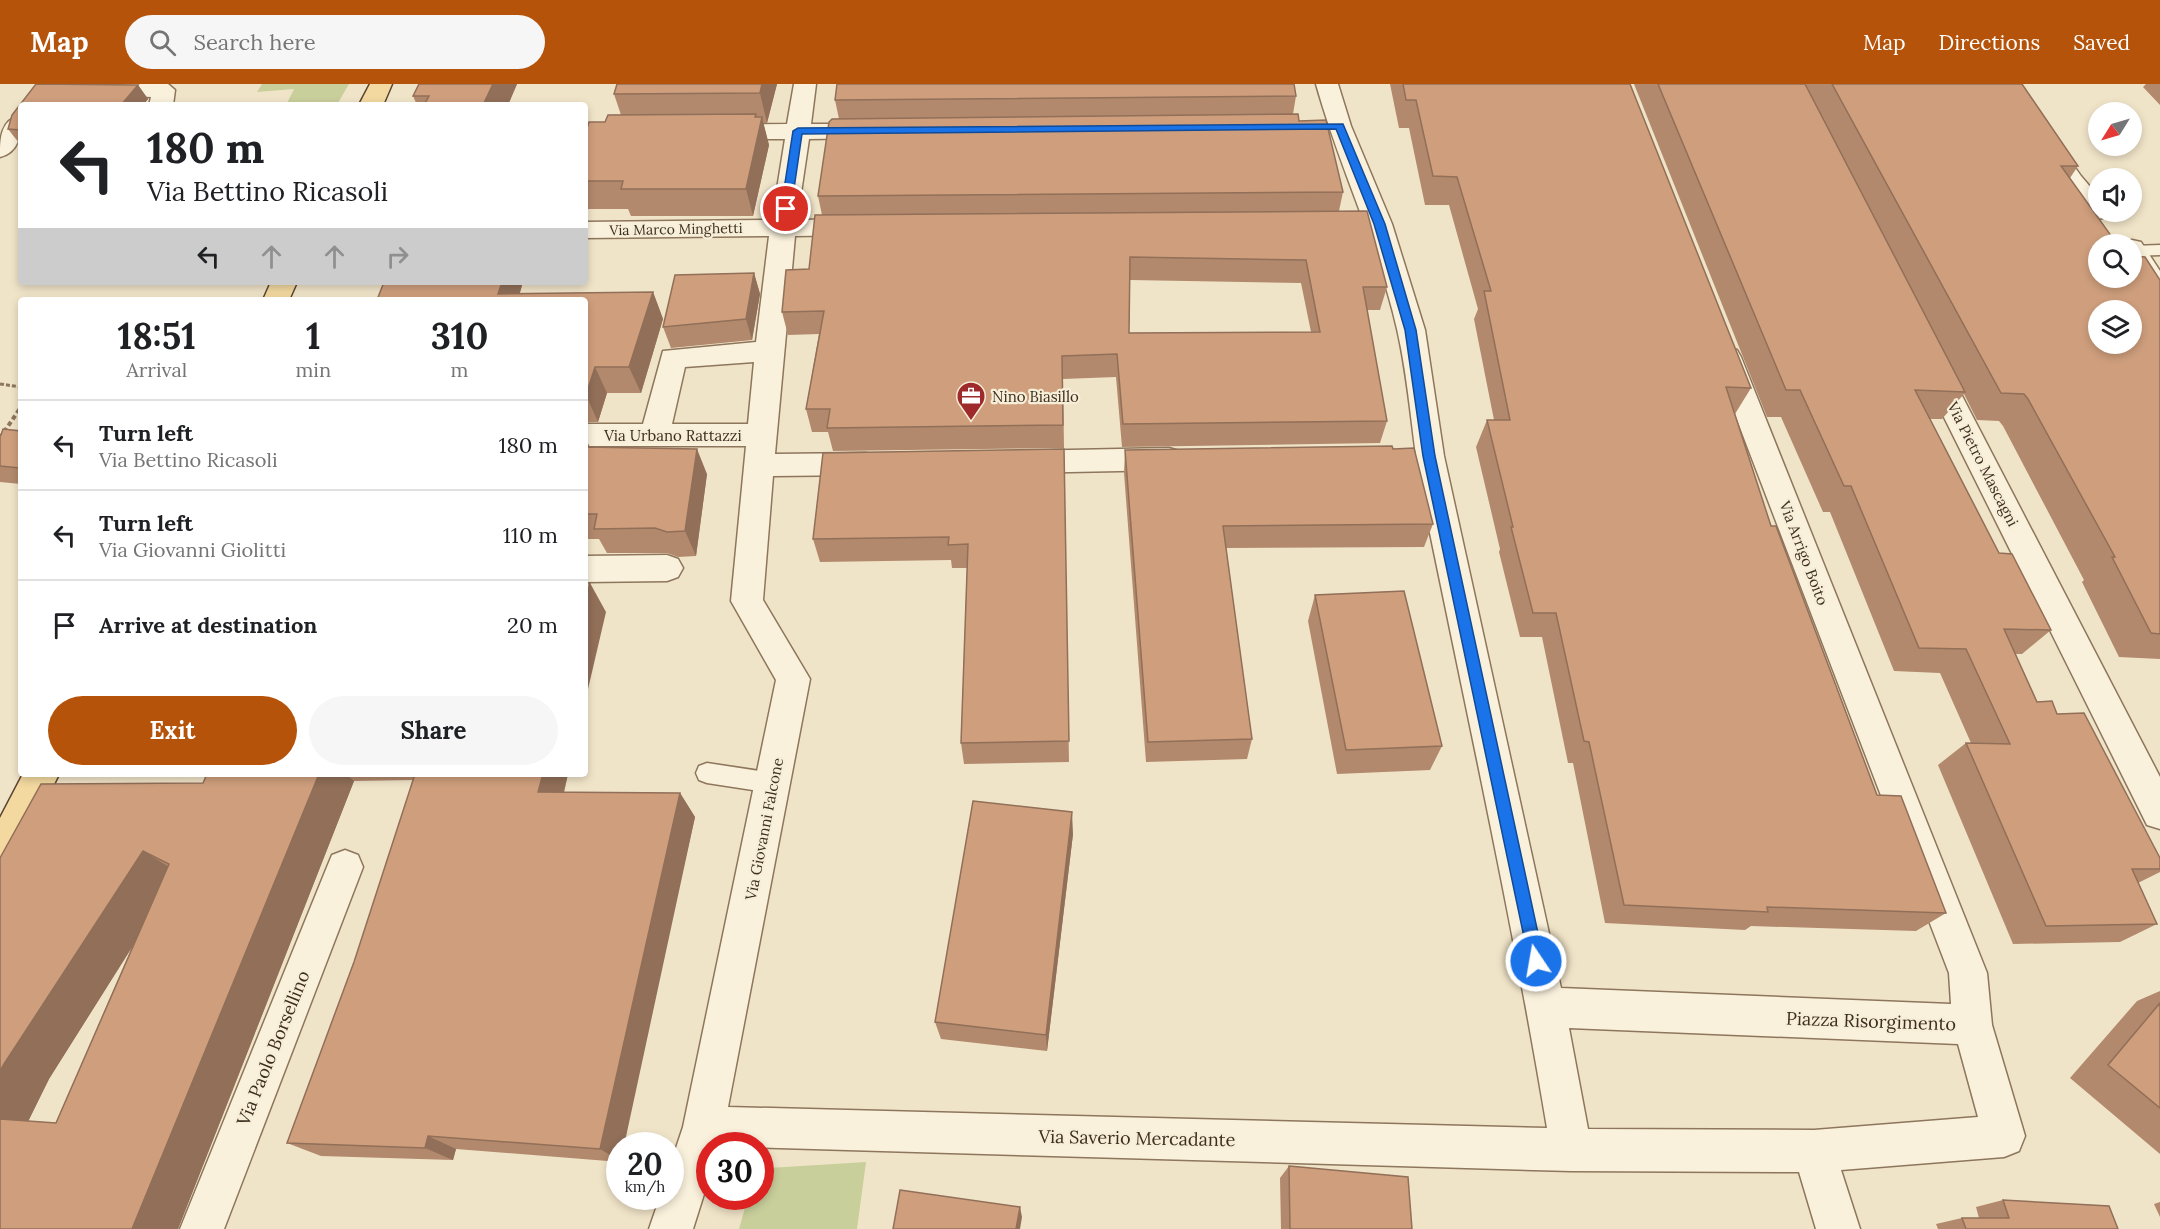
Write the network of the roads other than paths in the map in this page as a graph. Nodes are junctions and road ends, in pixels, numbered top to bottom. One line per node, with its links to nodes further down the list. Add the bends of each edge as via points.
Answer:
1 (381, 84): 7 (main road)
2 (805, 84): 10 (street, Via Giovanni Falcone)
3 (1327, 84): 40 (street, via 1327,126 1411,330 1417,456)
4 (2004, 84): 13 (street)
5 (69, 89): 6 (street)
6 (163, 98)
7 (372, 102)
8 (18, 128): 12 (street)
9 (892, 130): 10 (street)
10 (798, 131): 11 (street); 16 (street, Via Giovanni Falcone)
11 (703, 132)
12 (7, 149)
13 (2088, 199)
14 (2109, 222): 18 (street)
15 (879, 227): 16 (street, Via Marco Minghetti)
16 (783, 228): 17 (street, Via Marco Minghetti); 25 (street, Via Giovanni Falcone)
17 (588, 230)
18 (2119, 234)
19 (2142, 249): 20 (lane)
20 (2160, 250)
21 (2142, 264): 22 (street)
22 (2160, 291)
23 (1716, 328): 41 (street, Via Arrigo Boito, via 1968,973)
24 (1918, 338): 37 (street, Via Pietro Mascagni)
25 (769, 351): 27 (street, via 673,358); 28 (street, Via Giovanni Falcone)
26 (588, 435): 27 (street, Via Urbano Rattazzi)
27 (655, 435): 28 (street, Via Urbano Rattazzi)
28 (758, 450): 31 (street, Via Urbano Rattazzi); 35 (street, Via Giovanni Falcone, via 747,601 793,679)
29 (1193, 459): 30 (street)
30 (993, 462)
31 (898, 463)
32 (667, 568): 33 (street)
33 (588, 569)
34 (707, 773): 35 (lane)
35 (773, 783): 42 (street, Via Giovanni Falcone)
36 (40, 791): 38 (main road)
37 (2160, 813)
38 (0, 855)
39 (345, 867): 45 (street, Via Paolo Borsellino)
40 (1546, 1007): 41 (street, Piazza Risorgimento); 43 (street)
41 (1972, 1025): 44 (street, Piazza Risorgimento, via 2004,1136)
42 (704, 1127): 43 (street, Via Saverio Mercadante); 46 (street, Via Giovanni Falcone)
43 (1571, 1150): 44 (street, Piazza Risorgimento)
44 (1814, 1151): 47 (street)
45 (202, 1229)
46 (671, 1229)
47 (1838, 1229)

